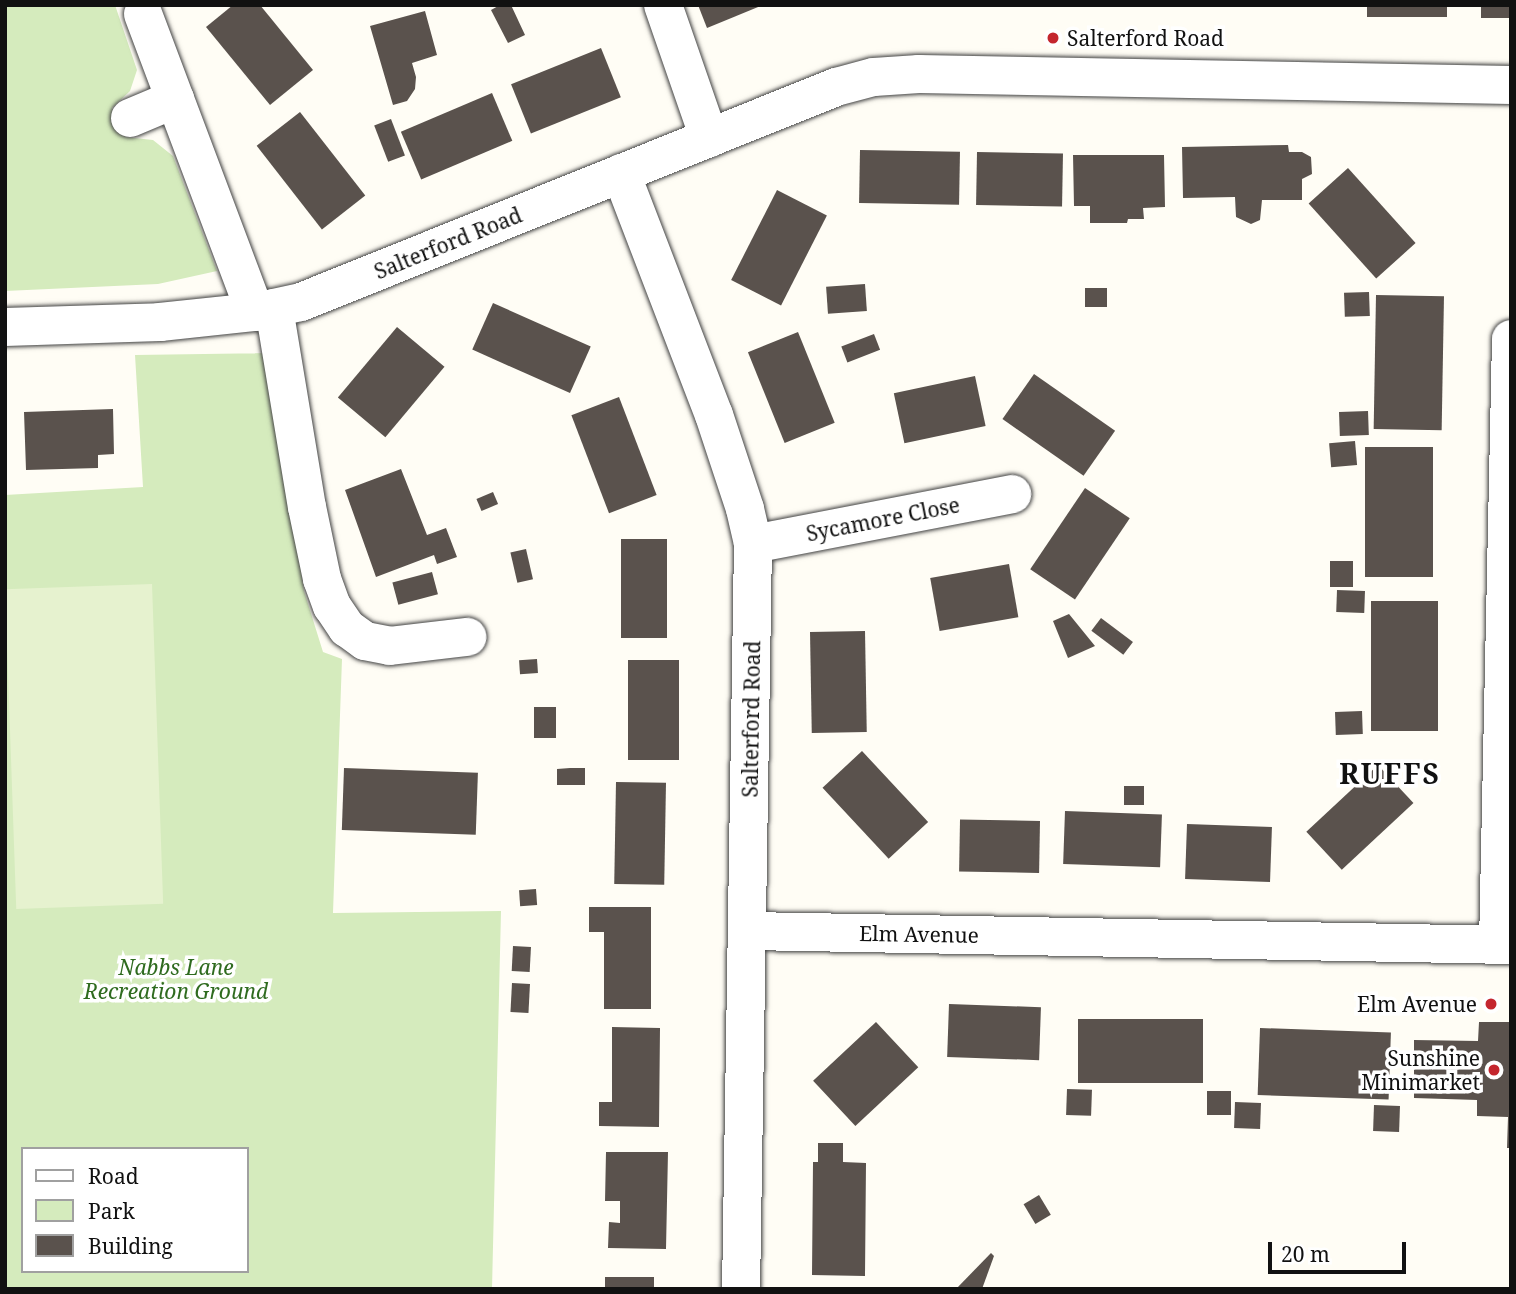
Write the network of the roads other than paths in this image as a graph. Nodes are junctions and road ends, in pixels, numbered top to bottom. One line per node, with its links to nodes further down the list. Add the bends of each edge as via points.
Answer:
1 (663, 5): 6 (street)
2 (143, 14): 4 (street)
3 (1511, 85): 6 (street, Salterford Road, via 919,74 836,86)
4 (175, 99): 5 (street); 8 (street)
5 (130, 118)
6 (709, 138): 7 (street, Salterford Road)
7 (621, 173): 8 (street, Salterford Road, via 301,302); 13 (street, Salterford Road, via 714,415)
8 (264, 310): 9 (street, Salterford Road, via 160,322); 14 (street, via 322,579 332,606 347,628 365,641 390,646)
9 (5, 327)
10 (1511, 339): 12 (street)
11 (1012, 494): 13 (street, Sycamore Close)
12 (1509, 518): 16 (street)
13 (753, 544): 15 (street, Salterford Road)
14 (467, 637)
15 (748, 931): 16 (street, Elm Avenue); 17 (street, Salterford Road)
16 (1504, 945)
17 (741, 1289)

